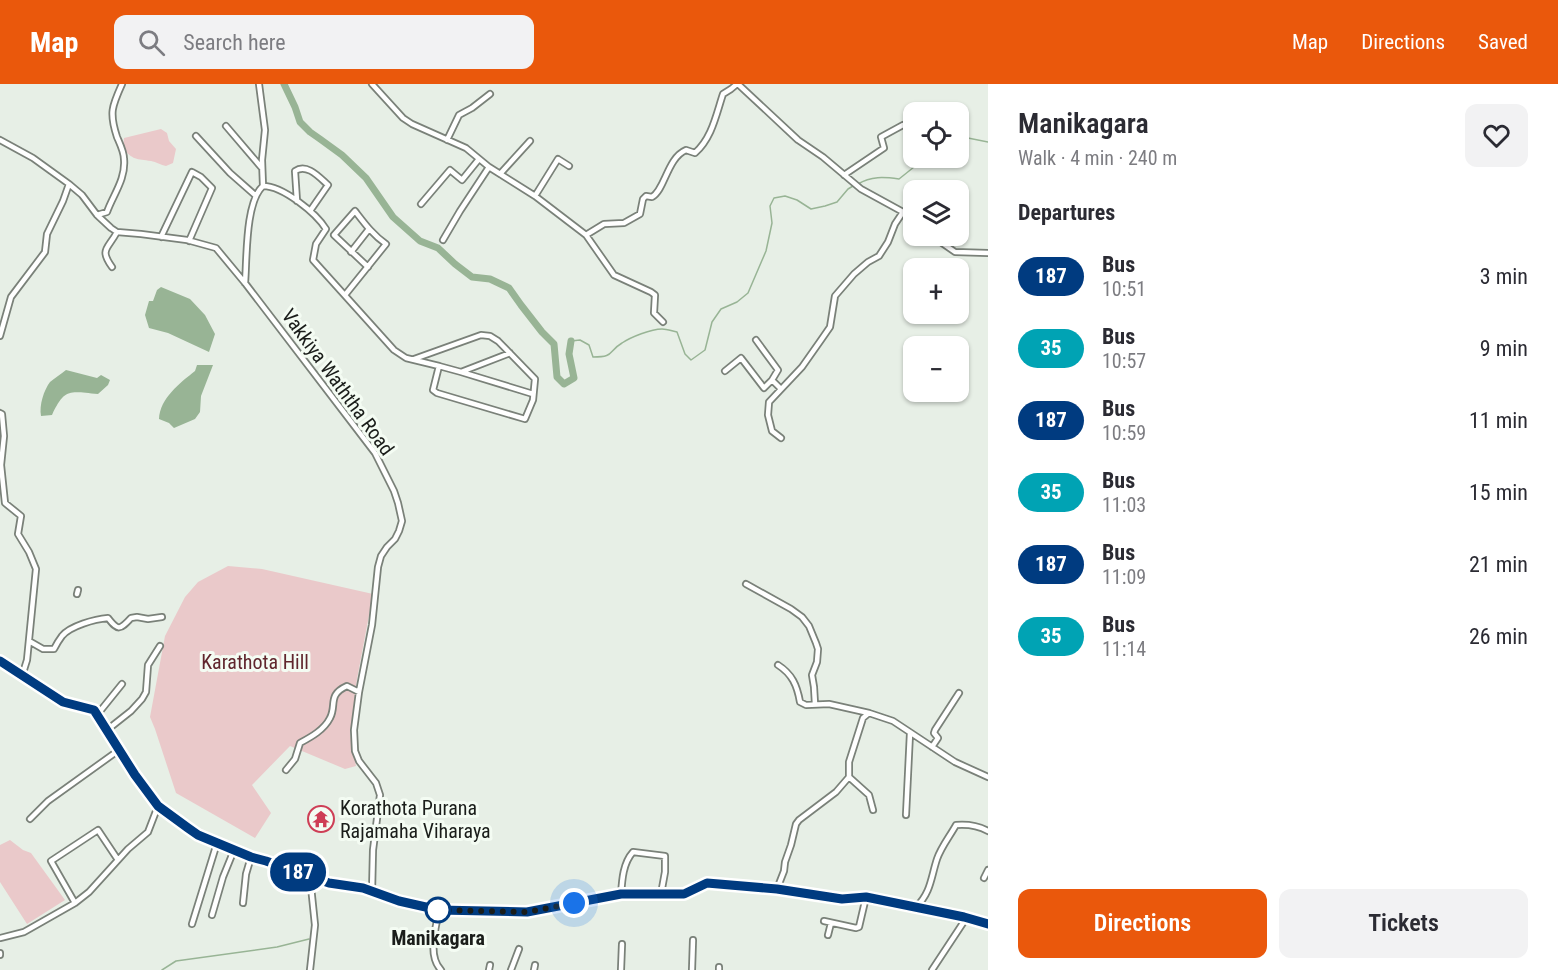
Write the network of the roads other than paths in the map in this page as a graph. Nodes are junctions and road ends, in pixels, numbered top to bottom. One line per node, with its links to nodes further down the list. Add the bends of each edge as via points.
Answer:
1 (122, 84): 26 (street, via 112,107 112,123 124,161 120,186 107,212)
2 (259, 84): 14 (street, via 265,130)
3 (372, 84): 10 (street, via 403,118)
4 (738, 84): 17 (street, via 784,129); 31 (street, via 723,94 702,147 695,153 681,152 656,195 643,199 640,214 624,223 604,224)
5 (490, 94): 10 (street, via 459,115)
6 (903, 125): 17 (street, via 881,137 884,148)
7 (226, 126): 14 (street)
8 (196, 136): 20 (street)
9 (0, 140): 18 (street)
10 (447, 140): 12 (street)
11 (531, 141): 16 (street)
12 (479, 159): 15 (street); 23 (street, via 462,180 450,170)
13 (569, 166): 21 (street, via 558,159)
14 (261, 167): 19 (street)
15 (489, 167): 16 (street); 33 (street)
16 (500, 174): 21 (street)
17 (844, 175): 25 (street)
18 (69, 184): 26 (street); 43 (street, via 47,234 45,252 11,297)
19 (263, 186): 20 (street); 22 (street)
20 (255, 195): 40 (street)
21 (535, 196): 31 (street)
22 (297, 202): 24 (street); 24 (street, via 296,171 306,168 328,185)
23 (421, 204)
24 (310, 211): 27 (street)
25 (903, 212): 51 (street, via 879,256 854,274 836,296 830,327)
26 (97, 214): 29 (street)
27 (326, 229): 30 (street); 41 (street, via 316,244 313,260)
28 (369, 230): 30 (street, via 355,211); 36 (street); 39 (street, via 386,244)
29 (117, 232): 32 (street, Vakkiya Waththa Road); 38 (street, via 105,252)
30 (334, 235): 36 (street)
31 (586, 235): 42 (street, via 614,275 655,295 654,313)
32 (161, 237): 34 (street, Vakkiya Waththa Road); 34 (street, via 192,172 212,188)
33 (443, 240)
34 (189, 241): 40 (street, Vakkiya Waththa Road, via 216,248)
35 (946, 246): 37 (street, via 955,252)
36 (351, 252): 39 (street)
37 (988, 253)
38 (112, 267)
39 (368, 267): 41 (street)
40 (245, 283): 63 (street, Vakkiya Waththa Road, via 375,453 398,503 402,521 378,567)
41 (345, 295): 46 (street, via 394,350)
42 (663, 322)
43 (0, 336)
44 (756, 340): 50 (street, via 778,370)
45 (510, 353): 46 (street, via 490,336 481,335); 49 (street); 52 (street, via 535,380)
46 (414, 359): 47 (street)
47 (439, 366): 49 (street); 52 (street, via 433,390 437,393 525,419)
48 (725, 371): 50 (street, via 741,358 764,388)
49 (460, 372): 52 (street)
50 (772, 380): 51 (street)
51 (781, 389): 54 (street, via 769,402 768,415 772,431)
52 (534, 394)
53 (0, 413): 57 (street, via 5,503 21,516 18,534 36,569)
54 (781, 438)
55 (746, 584): 65 (street, via 791,609 809,626 818,649 812,675)
56 (162, 617): 57 (street, via 130,618 120,628 108,618 101,618 70,629 54,649)
57 (28, 641): 61 (street)
58 (160, 646): 68 (street, via 148,665 142,699)
59 (0, 661): 61 (main road)
60 (778, 665): 65 (street, via 794,680 800,702)
61 (22, 676): 67 (main road, via 63,702 90,708)
62 (122, 684): 67 (street)
63 (359, 692): 72 (street, via 347,686 335,695 329,721 300,743); 88 (street, Vakkiya Waththa Road, via 355,751 380,795)
64 (959, 693): 70 (street, via 935,730 938,738)
65 (815, 704): 66 (street)
66 (869, 713): 69 (street, via 893,721); 73 (street, via 863,718 849,762)
67 (97, 715): 68 (main road)
68 (107, 730): 71 (main road)
69 (910, 733): 70 (street); 77 (street)
70 (932, 747): 74 (street)
71 (119, 750): 75 (main road); 78 (street, via 48,801)
72 (286, 770)
73 (849, 777): 76 (street, via 869,795); 87 (street, via 796,824)
74 (988, 777)
75 (158, 806): 80 (main road, via 198,835); 83 (street, via 148,832)
76 (873, 810)
77 (906, 815)
78 (30, 819)
79 (988, 831): 94 (street, via 968,824 956,825 938,856 927,894)
80 (218, 843): 81 (main road); 100 (street)
81 (234, 850): 82 (main road); 96 (street)
82 (251, 857): 85 (main road); 93 (street)
83 (118, 860): 92 (street); 92 (street, via 98,830 51,861)
84 (988, 870): 86 (street)
85 (310, 877): 88 (main road); 107 (street, via 315,925)
86 (984, 878)
87 (777, 889): 90 (main road, via 707,883 684,894); 91 (main road, via 842,899)
88 (372, 892): 95 (main road)
89 (621, 894): 90 (main road); 90 (street, via 624,868 633,852 665,856); 95 (main road, via 527,912)
90 (661, 894)
91 (866, 897): 94 (main road); 99 (street, via 859,927)
92 (75, 903): 103 (street, via 24,932)
93 (243, 903)
94 (916, 907): 97 (main road)
95 (439, 910): 108 (street, via 433,944 434,958)
96 (212, 915)
97 (964, 917): 101 (main road); 112 (street)
98 (824, 921): 99 (street)
99 (831, 922): 102 (street)
100 (192, 924)
101 (988, 924)
102 (828, 935)
103 (0, 938)
104 (693, 940): 111 (street)
105 (622, 944): 110 (street)
106 (519, 949): 109 (street)
107 (310, 970)
108 (441, 970)
109 (511, 970)
110 (621, 970)
111 (692, 970)
112 (932, 970)

